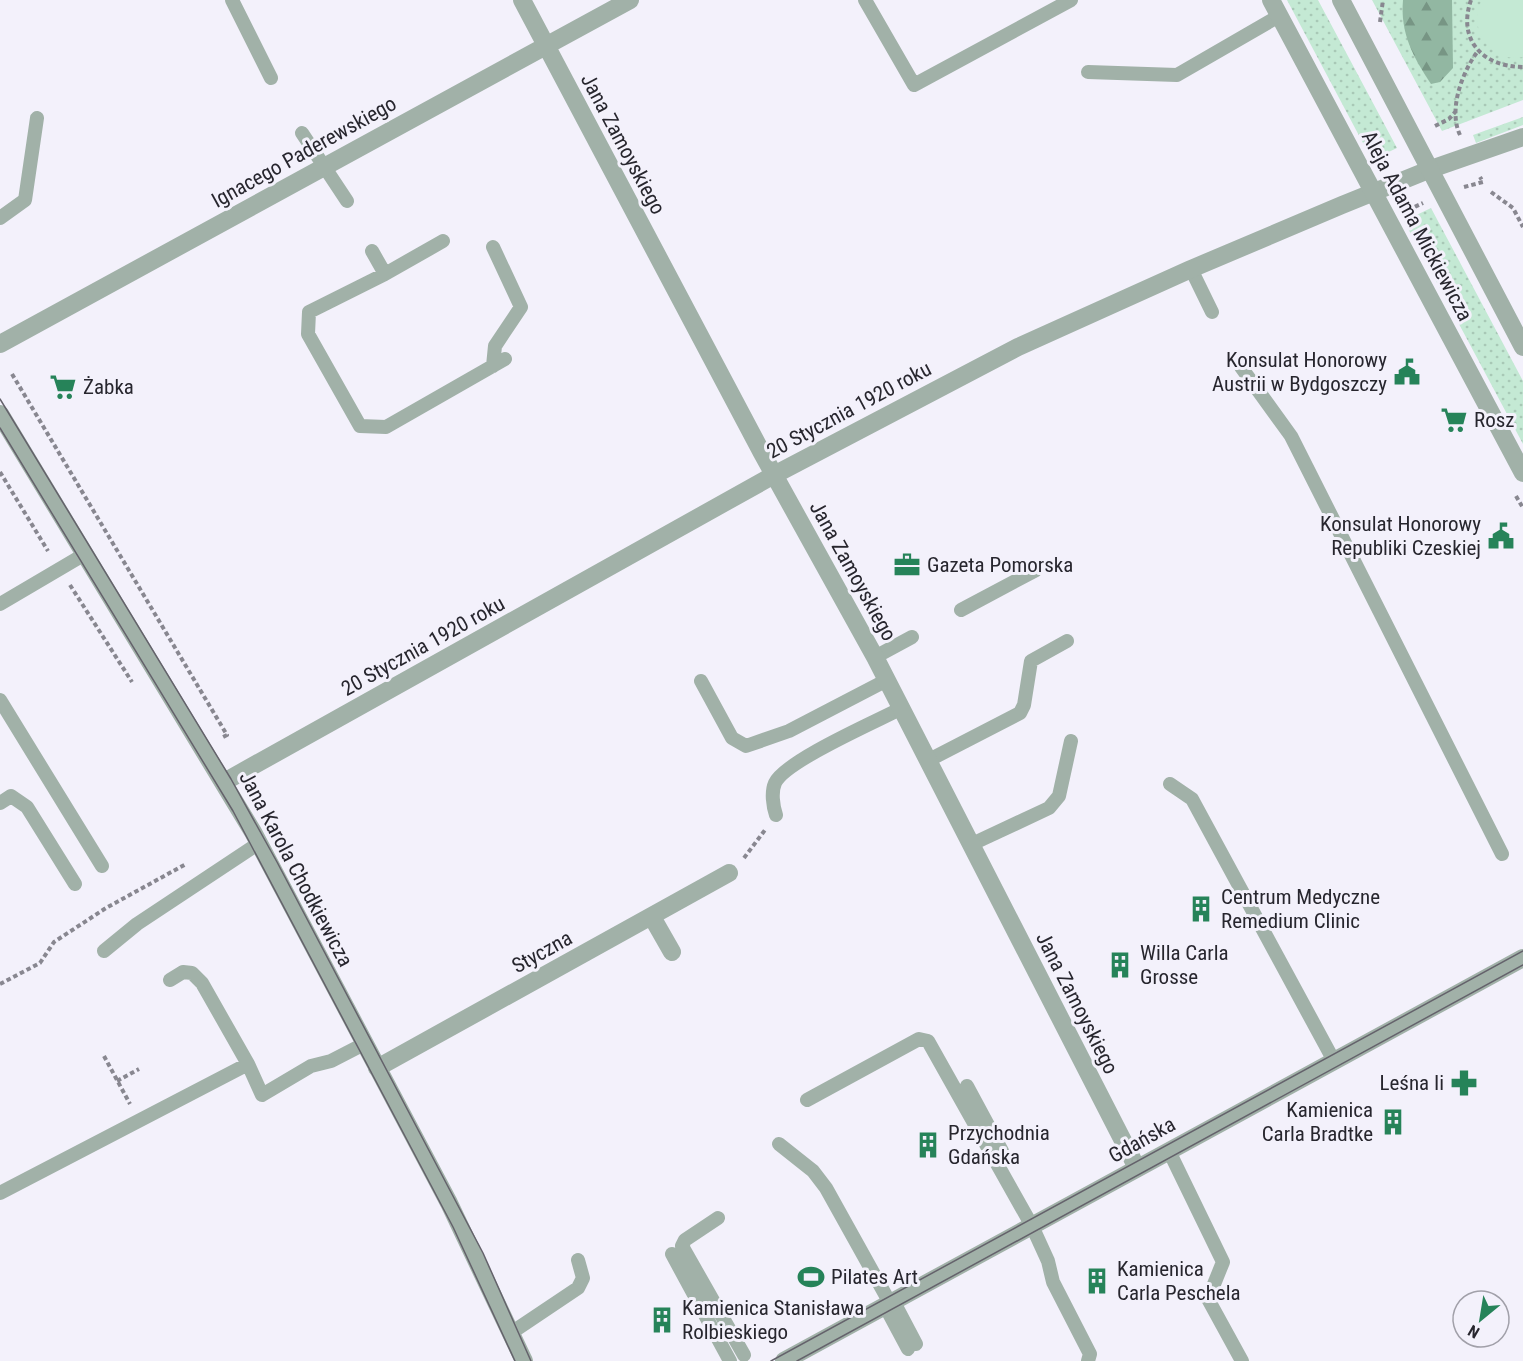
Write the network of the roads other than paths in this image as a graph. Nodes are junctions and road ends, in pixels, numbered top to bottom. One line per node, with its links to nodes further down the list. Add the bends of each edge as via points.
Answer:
1 (232, 0): 11 (lane)
2 (522, 0): 9 (street, Jana Zamoyskiego)
3 (630, 0): 9 (street, Ignacego Paderewskiego)
4 (865, 0): 5 (lane, via 914,85)
5 (1071, 0)
6 (1271, 0): 8 (street, Aleja Adama Mickiewicza)
7 (1341, 0): 16 (street, Aleja Adama Mickiewicza)
8 (1279, 16): 10 (lane, via 1177,75); 17 (street, Aleja Adama Mickiewicza)
9 (544, 45): 15 (street, Ignacego Paderewskiego); 31 (street, Jana Zamoyskiego)
10 (1088, 72)
11 (271, 78)
12 (37, 118): 19 (lane, via 25,200)
13 (302, 133): 15 (lane)
14 (1523, 137): 16 (street, 20 Stycznia 1920 roku)
15 (324, 166): 18 (lane); 26 (street, Ignacego Paderewskiego)
16 (1431, 169): 17 (street, 20 Stycznia 1920 roku); 27 (street, Aleja Adama Mickiewicza)
17 (1374, 193): 23 (street, 20 Stycznia 1920 roku); 30 (street, Aleja Adama Mickiewicza)
18 (347, 201)
19 (0, 219)
20 (443, 241): 24 (lane)
21 (494, 246): 24 (lane, via 521,307 495,346 499,363 386,427 360,426 308,334 309,312)
22 (372, 250): 24 (lane)
23 (1191, 269): 25 (lane); 31 (street, 20 Stycznia 1920 roku, via 1018,347)
24 (385, 274)
25 (1212, 312)
26 (0, 344)
27 (1523, 347)
28 (1241, 367): 51 (lane, via 1291,436)
29 (0, 414): 32 (street, Jana Karola Chodkiewicza)
30 (1523, 473)
31 (774, 475): 38 (street, Jana Zamoyskiego); 45 (street, 20 Stycznia 1920 roku)
32 (86, 554): 34 (lane); 45 (street, Jana Karola Chodkiewicza)
33 (1036, 570): 35 (lane)
34 (0, 604)
35 (961, 609)
36 (912, 637): 38 (lane)
37 (1067, 641): 44 (lane, via 1031,661 1020,713)
38 (875, 657): 39 (street, Jana Zamoyskiego)
39 (887, 680): 40 (lane, via 789,731 746,746 732,738); 42 (street, Jana Zamoyskiego)
40 (701, 681)
41 (0, 700): 52 (lane)
42 (902, 708): 44 (street, Jana Zamoyskiego); 48 (lane, via 794,764 775,783 772,805)
43 (1071, 741): 50 (lane, via 1059,796 1049,808)
44 (929, 760): 50 (street, Jana Zamoyskiego)
45 (224, 782): 49 (street, Jana Karola Chodkiewicza)
46 (1170, 784): 61 (lane, via 1191,799)
47 (0, 803): 54 (lane, via 11,796 27,807)
48 (776, 814)
49 (259, 843): 56 (lane, via 137,924); 60 (street, Jana Karola Chodkiewicza)
50 (972, 844): 68 (street, Jana Zamoyskiego)
51 (1502, 854)
52 (102, 866)
53 (729, 873): 55 (street, Styczna)
54 (75, 884)
55 (652, 917): 57 (street); 63 (street, Styczna)
56 (104, 951)
57 (672, 952)
58 (1523, 958): 61 (street, Gdańska)
59 (170, 980): 62 (lane, via 183,972 192,973 202,983)
60 (364, 1044): 62 (lane, via 331,1061 311,1066 262,1095); 63 (street, Jana Karola Chodkiewicza)
61 (1334, 1061): 67 (street, Gdańska)
62 (248, 1064): 69 (lane)
63 (377, 1068): 75 (street, Jana Karola Chodkiewicza, via 459,1222)
64 (967, 1086): 71 (lane)
65 (807, 1100): 71 (lane, via 919,1039 928,1041)
66 (779, 1144): 74 (lane, via 826,1188)
67 (1169, 1151): 68 (street, Gdańska); 82 (lane, via 1223,1262 1208,1299)
68 (1137, 1168): 71 (street, Gdańska)
69 (0, 1192)
70 (718, 1218): 77 (lane, via 682,1246)
71 (1036, 1223): 74 (street, Gdańska); 81 (lane, via 1053,1282 1090,1354)
72 (672, 1254): 79 (lane)
73 (578, 1260): 75 (lane, via 583,1278 578,1288)
74 (889, 1303): 76 (lane); 80 (street, Gdańska)
75 (511, 1333): 78 (street, Jana Karola Chodkiewicza)
76 (912, 1347)
77 (744, 1355)
78 (524, 1361)
79 (730, 1361)
80 (784, 1361)
81 (1088, 1361)
82 (1242, 1361)

